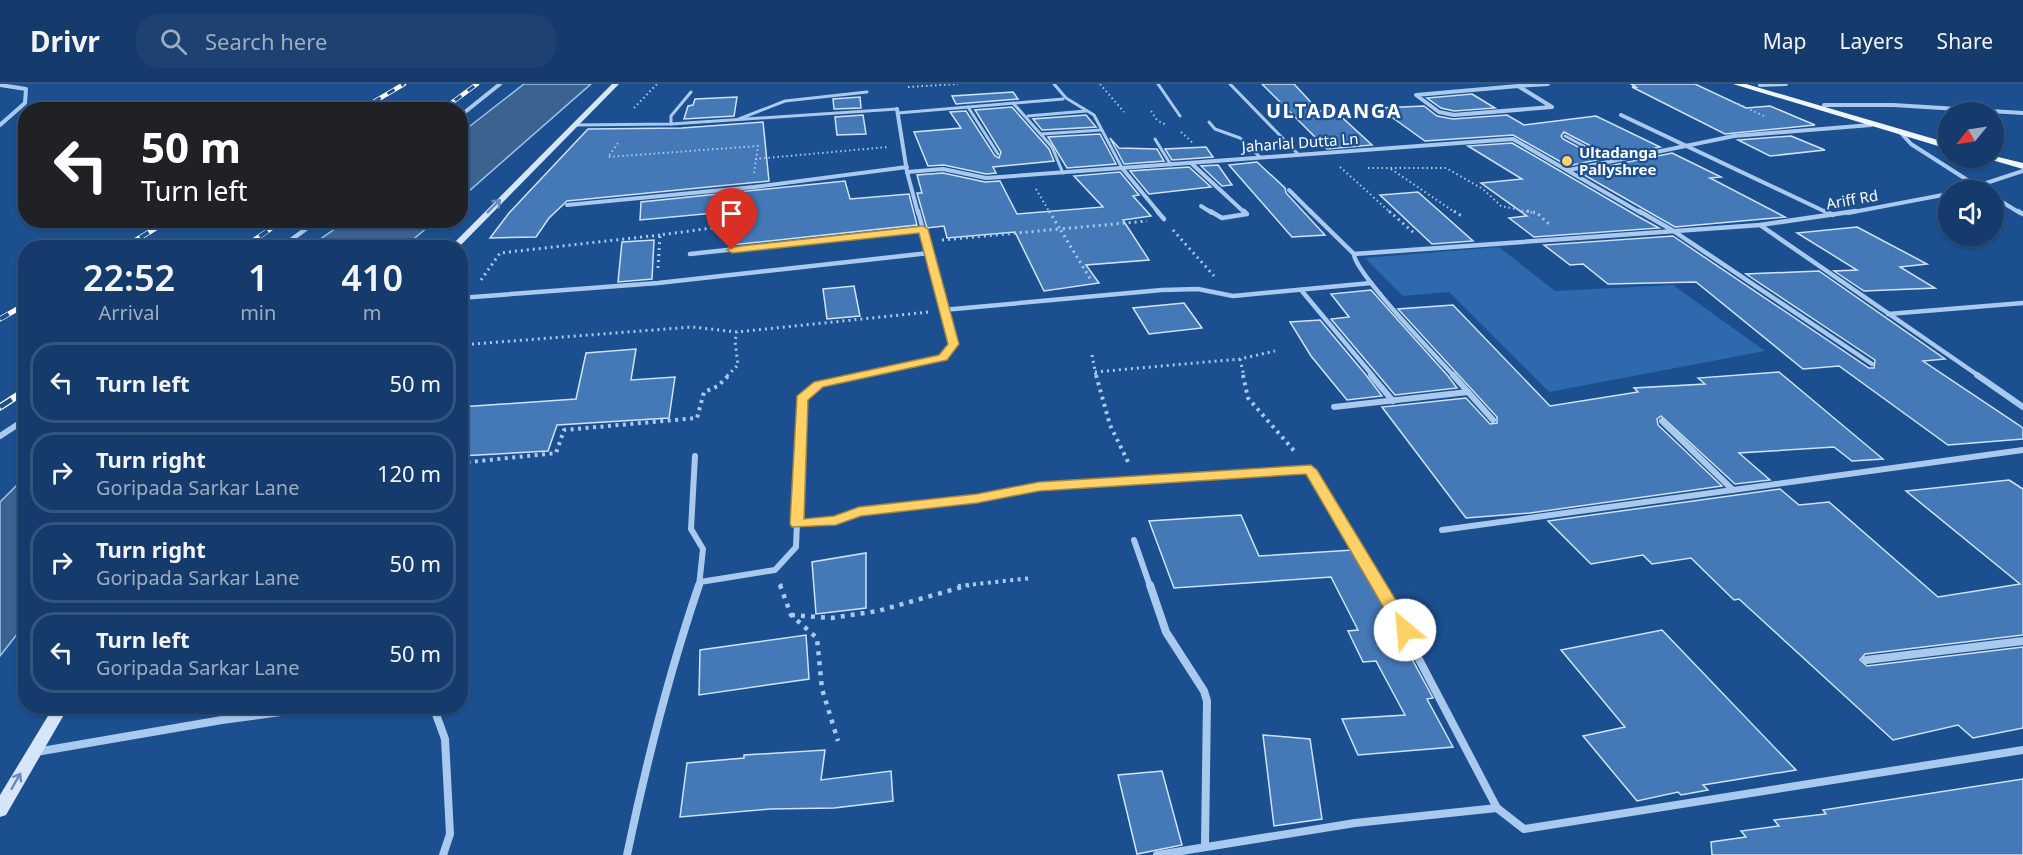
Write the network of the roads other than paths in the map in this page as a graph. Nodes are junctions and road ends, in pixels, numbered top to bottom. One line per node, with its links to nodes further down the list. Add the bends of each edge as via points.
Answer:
1 (500, 84): 20 (street)
2 (616, 84): 31 (main road)
3 (1054, 84): 14 (lane)
4 (1158, 84): 26 (lane)
5 (1230, 84): 42 (lane)
6 (1548, 84): 11 (street)
7 (1737, 84): 32 (main road)
8 (1786, 84): 10 (street)
9 (0, 85): 15 (street, via 26,89)
10 (1758, 85): 17 (main road)
11 (1518, 86): 11 (street, via 1552,107 1454,115 1439,112 1416,95)
12 (691, 92): 29 (lane, via 671,116)
13 (867, 92): 27 (lane, via 823,94 762,106)
14 (1063, 99): 16 (lane); 22 (lane)
15 (25, 102)
16 (1013, 103): 18 (lane); 25 (lane)
17 (1824, 105): 23 (street); 37 (main road)
18 (968, 107): 21 (lane); 41 (lane)
19 (18, 109): 30 (street)
20 (468, 110)
21 (897, 111): 27 (lane); 52 (street)
22 (1086, 111): 25 (lane); 33 (lane, via 1092,112)
23 (2023, 113)
24 (1621, 115): 40 (street)
25 (1028, 116): 35 (lane)
26 (1180, 116)
27 (737, 120): 29 (lane)
28 (1209, 122): 44 (lane, via 1215,129 1243,138)
29 (671, 124): 31 (lane)
30 (0, 125)
31 (576, 125): 71 (main road, one-way to 31)
32 (1871, 125): 34 (main road); 40 (street, via 1734,136)
33 (1101, 130): 35 (lane); 51 (lane, via 1116,149)
34 (1901, 133): 39 (main road); 56 (street, via 1911,144)
35 (1042, 134): 55 (lane)
36 (1565, 136): 46 (lane)
37 (1938, 136)
38 (1155, 139): 49 (lane)
39 (1938, 143)
40 (1684, 145): 46 (street); 64 (street)
41 (998, 154)
42 (1298, 154): 44 (street, Jaharlal Dutta Ln); 53 (street, Jaharlal Dutta Ln, via 1513,138)
43 (2004, 155): 45 (main road)
44 (1260, 157): 48 (street, Jaharlal Dutta Ln)
45 (2023, 160)
46 (1612, 161): 53 (street)
47 (2004, 161): 50 (main road)
48 (1191, 163): 49 (street, Jaharlal Dutta Ln); 62 (street, via 1246,214 1222,218)
49 (1171, 165): 51 (street, Jaharlal Dutta Ln)
50 (2023, 166)
51 (1122, 168): 55 (street, Jaharlal Dutta Ln); 65 (street)
52 (907, 169): 55 (street, Jaharlal Dutta Ln, via 943,169 986,178); 61 (street, Jaharlal Dutta Ln); 68 (street)
53 (1569, 170): 69 (street, Jaharlal Dutta Ln)
54 (2023, 171): 57 (street)
55 (1063, 173)
56 (1967, 180)
57 (2002, 180)
58 (1289, 190): 74 (street)
59 (1938, 196): 64 (street, Ariff Rd)
60 (2004, 203): 63 (street)
61 (567, 205)
62 (1201, 206)
63 (2023, 214)
64 (1834, 215): 66 (street, Ariff Rd)
65 (1164, 219)
66 (1760, 225): 69 (street, Ariff Rd); 80 (street)
67 (307, 228): 70 (street)
68 (923, 229): 72 (street); 73 (street)
69 (1672, 230): 74 (street, Ariff Rd); 81 (street, Jaharlal Dutta Ln)
70 (291, 240)
71 (461, 240)
72 (929, 253): 77 (street, via 658,283); 79 (street)
73 (690, 254)
74 (1354, 254): 75 (street, via 1354,261)
75 (1371, 283): 76 (street); 82 (street)
76 (1301, 290): 79 (street, via 1218,296 1195,289); 83 (street)
77 (468, 298)
78 (2023, 303): 80 (street)
79 (942, 310): 93 (street, via 954,344 943,357 819,384 802,399)
80 (1888, 314): 85 (street)
81 (1872, 364)
82 (1468, 393): 83 (street); 86 (street)
83 (1393, 401): 84 (street)
84 (1334, 407)
85 (2023, 407)
86 (1493, 420)
87 (1662, 421): 92 (street)
88 (18, 424): 89 (street)
89 (0, 436)
90 (2023, 450): 92 (street)
91 (695, 456): 96 (street, via 691,529 703,549)
92 (1733, 490): 94 (street)
93 (797, 524): 96 (street, via 796,547 775,570); 104 (street, via 1039,487 1311,470 1395,610)
94 (1442, 530)
95 (1134, 540): 106 (street, via 1166,632 1207,701)
96 (700, 582): 108 (street, via 643,779)
97 (2023, 641): 98 (street)
98 (1866, 660)
99 (57, 714): 103 (main road)
100 (266, 714): 103 (street)
101 (436, 714): 107 (street, via 445,739 450,834)
102 (2023, 750): 104 (street, via 1524,830)
103 (33, 753): 105 (main road, one-way to 103)
104 (1497, 808): 106 (street)
105 (0, 810)
106 (1205, 845): 109 (street)
107 (443, 855)
108 (627, 855)
109 (1157, 855)

